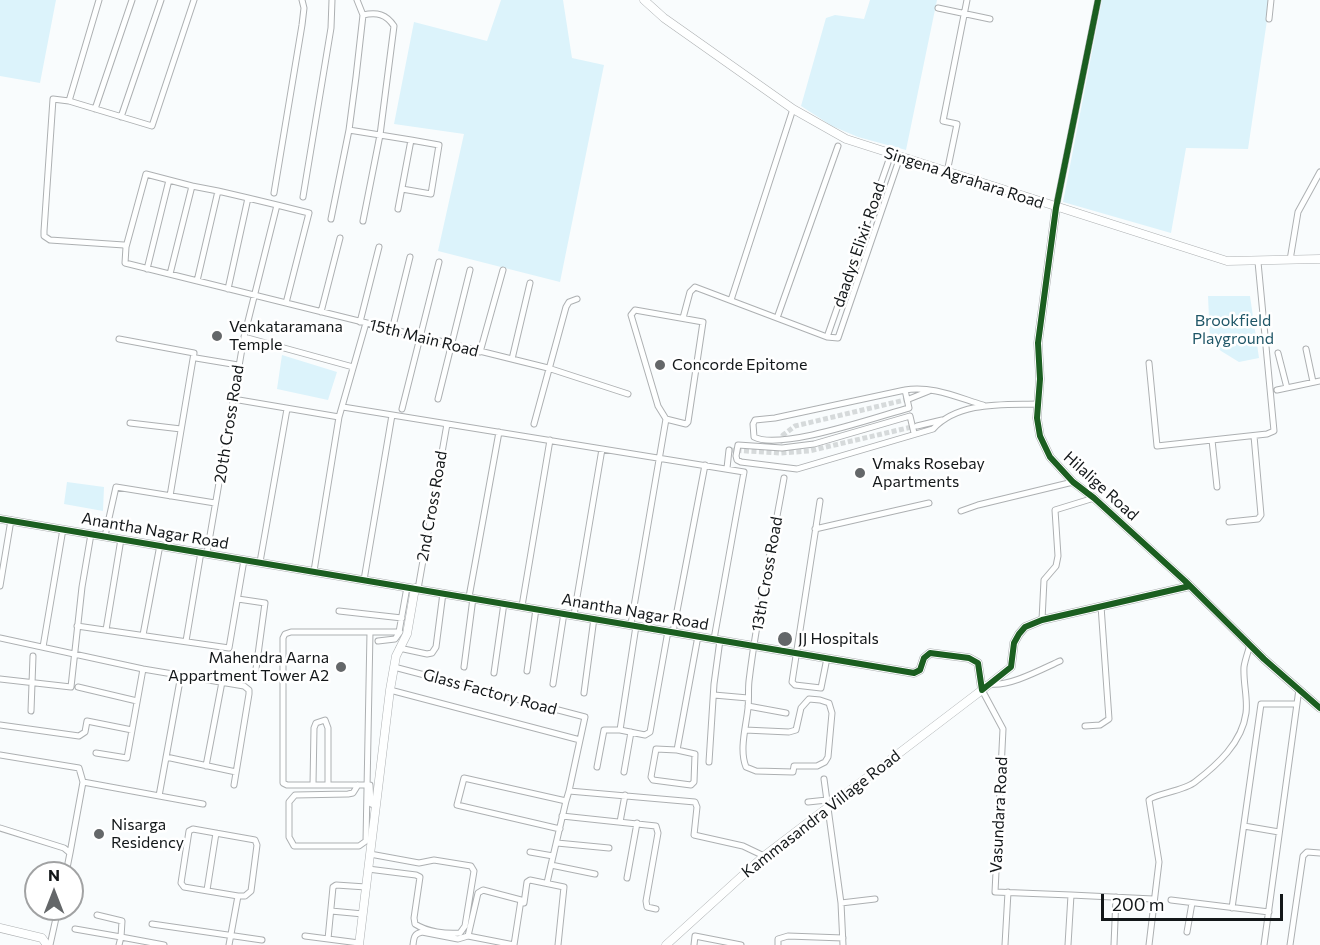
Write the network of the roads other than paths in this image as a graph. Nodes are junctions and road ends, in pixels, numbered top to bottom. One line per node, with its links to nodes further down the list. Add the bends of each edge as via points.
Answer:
1 (99, 0): 17 (street)
2 (132, 0): 18 (street)
3 (161, 0): 20 (street)
4 (194, 0): 20 (street, via 152,126)
5 (302, 0): 32 (street, via 302,25)
6 (332, 0): 33 (street, via 331,28)
7 (357, 0): 14 (street)
8 (644, 0): 19 (street, Singena Agrahara Road)
9 (967, 0): 13 (street)
10 (1098, 0): 36 (street)
11 (1271, 0): 16 (street)
12 (938, 8): 13 (street)
13 (965, 13): 15 (street); 26 (street, via 943,121 957,124)
14 (363, 15): 21 (street); 22 (street, via 381,14 394,26)
15 (990, 19)
16 (1269, 19)
17 (69, 101): 18 (street); 41 (street, via 53,99 44,236 50,240)
18 (95, 109): 20 (street)
19 (793, 109): 25 (street, Singena Agrahara Road, via 846,139); 57 (street)
20 (121, 117)
21 (349, 130): 22 (street); 38 (street)
22 (380, 135): 23 (street); 39 (street)
23 (411, 140): 30 (street); 30 (street, via 439,145 431,194)
24 (838, 146): 61 (street)
25 (896, 155): 26 (street, Singena Agrahara Road); 65 (street, daadys Elixir Road); 65 (street, daadys Elixir Road, via 838,338)
26 (947, 172): 36 (street, Singena Agrahara Road)
27 (1320, 172): 45 (street, via 1298,212)
28 (169, 180): 29 (street); 41 (street, via 146,174); 48 (street)
29 (192, 186): 31 (street); 51 (street)
30 (402, 189): 37 (street)
31 (218, 191): 34 (street); 52 (street)
32 (274, 193)
33 (303, 197)
34 (248, 198): 35 (street); 54 (street)
35 (277, 205): 55 (street, 20th Cross Road); 58 (street, via 309,213)
36 (1056, 208): 47 (street, Singena Agrahara Road, via 1227,261); 87 (street, Hilalige Road, via 1038,343)
37 (398, 209)
38 (331, 219)
39 (363, 221)
40 (340, 238): 59 (street)
41 (126, 247): 48 (street, 15th Main Road, via 125,263)
42 (379, 247): 62 (street)
43 (410, 257): 63 (street)
44 (1320, 259): 45 (street, Singena Agrahara Road)
45 (1290, 260): 47 (street, Singena Agrahara Road)
46 (439, 262): 64 (street)
47 (1258, 262): 103 (street, via 1274,431)
48 (147, 269): 51 (street, 15th Main Road)
49 (470, 270): 68 (street)
50 (503, 270): 70 (street)
51 (170, 274): 52 (street, 15th Main Road)
52 (197, 281): 54 (street, 15th Main Road)
53 (530, 283): 73 (street)
54 (228, 289): 55 (street, 15th Main Road)
55 (254, 295): 58 (street, 15th Main Road); 66 (street, 20th Cross Road)
56 (577, 299): 77 (street, via 566,307)
57 (730, 300): 60 (street, via 695,287); 61 (street)
58 (286, 303): 59 (street, 15th Main Road)
59 (321, 312): 62 (street, 15th Main Road)
60 (683, 318): 94 (street, via 703,322 688,422); 94 (street, via 635,310 631,315 658,406)
61 (777, 318): 65 (street)
62 (363, 322): 63 (street, 15th Main Road); 76 (street)
63 (392, 330): 64 (street, 15th Main Road)
64 (422, 337): 68 (street, 15th Main Road); 91 (street)
65 (827, 337)
66 (244, 338): 75 (street, 20th Cross Road); 76 (street)
67 (119, 339): 100 (street, via 194,353)
68 (453, 345): 70 (street, 15th Main Road); 85 (street)
69 (1306, 348): 78 (street)
70 (480, 352): 73 (street, 15th Main Road)
71 (1278, 353): 79 (street)
72 (196, 358): 75 (street)
73 (512, 359): 77 (street, 15th Main Road)
74 (1149, 363): 105 (street, via 1156,444)
75 (238, 365): 84 (street, 20th Cross Road)
76 (353, 368): 89 (street)
77 (548, 368): 83 (street, 15th Main Road); 98 (street)
78 (1317, 382): 79 (street)
79 (1287, 388): 82 (street)
80 (905, 390): 81 (street); 106 (street, via 909,408); 106 (street, via 755,420 754,437)
81 (930, 390): 86 (street); 88 (street)
82 (1277, 390)
83 (628, 394)
84 (233, 399): 90 (street); 118 (street, 20th Cross Road)
85 (438, 399)
86 (909, 399)
87 (1038, 404): 88 (street); 113 (street, Hilalige Road, via 1042,443)
88 (983, 405): 95 (street)
89 (343, 407): 92 (street); 93 (street)
90 (287, 409): 93 (street); 132 (street)
91 (402, 409)
92 (392, 415): 97 (street); 134 (street)
93 (339, 417): 133 (street)
94 (666, 419): 109 (street)
95 (942, 420): 99 (street); 102 (street, via 933,429)
96 (130, 423): 100 (street)
97 (447, 424): 101 (street); 137 (street, 2nd Cross Road)
98 (534, 424)
99 (917, 426)
100 (181, 429): 115 (street)
101 (500, 432): 104 (street); 140 (street)
102 (914, 434): 106 (street, via 910,416 814,444 782,448); 106 (street, via 797,469 737,460 738,445)
103 (1254, 436): 105 (street); 123 (street, via 1261,515 1258,519)
104 (550, 440): 107 (street); 142 (street)
105 (1212, 440): 114 (street)
106 (770, 443)
107 (602, 449): 109 (street); 147 (street)
108 (729, 450): 111 (street)
109 (659, 458): 110 (street); 151 (street)
110 (705, 465): 111 (street); 154 (street)
111 (727, 468): 160 (street, via 744,472)
112 (784, 478): 163 (street, 13th Cross Road)
113 (1073, 482): 116 (street, Hilalige Road); 120 (street)
114 (1216, 487)
115 (170, 496): 118 (street); 127 (street, via 116,487)
116 (1094, 498): 136 (street, Hilalige Road); 150 (street, via 1055,510 1058,555 1056,566 1044,580)
117 (820, 501): 125 (street)
118 (215, 503): 130 (street, 20th Cross Road)
119 (929, 503): 125 (street)
120 (961, 511)
121 (0, 519): 122 (street, Anantha Nagar Road)
122 (11, 520): 124 (street, Anantha Nagar Road); 135 (street)
123 (1229, 522)
124 (63, 529): 126 (street, Anantha Nagar Road); 165 (street)
125 (815, 529): 167 (street)
126 (91, 534): 127 (street, Anantha Nagar Road); 152 (street)
127 (105, 536): 128 (street, Anantha Nagar Road)
128 (121, 539): 129 (street, Anantha Nagar Road); 153 (street)
129 (160, 545): 130 (street, Anantha Nagar Road); 157 (street)
130 (204, 553): 131 (street, Anantha Nagar Road); 161 (street, 20th Cross Road)
131 (244, 560): 132 (street, Anantha Nagar Road); 139 (street)
132 (260, 562): 133 (street, Anantha Nagar Road)
133 (314, 571): 134 (street, Anantha Nagar Road)
134 (364, 580): 137 (street, Anantha Nagar Road)
135 (0, 586)
136 (1190, 586): 143 (street); 164 (street, Hilalige Road)
137 (413, 588): 138 (street, Anantha Nagar Road); 148 (street, 2nd Cross Road); 156 (street)
138 (443, 593): 140 (street, Anantha Nagar Road); 166 (street, via 432,653)
139 (238, 598): 161 (street, via 229,648); 175 (street, via 265,603)
140 (471, 598): 141 (street, Anantha Nagar Road); 173 (street)
141 (504, 603): 142 (street, Anantha Nagar Road); 177 (street)
142 (522, 606): 144 (street, Anantha Nagar Road)
143 (1101, 606): 150 (street); 198 (street, via 1109,719 1100,725)
144 (536, 609): 146 (street, Anantha Nagar Road); 176 (street)
145 (339, 611): 148 (street)
146 (564, 613): 147 (street, Anantha Nagar Road); 182 (street)
147 (574, 615): 149 (street, Anantha Nagar Road)
148 (402, 618): 156 (street, 2nd Cross Road)
149 (594, 618): 151 (street, Anantha Nagar Road); 188 (street)
150 (1042, 620): 183 (street, via 1022,630 1014,644 1012,664)
151 (634, 625): 154 (street, Anantha Nagar Road); 199 (street)
152 (77, 626): 153 (street); 168 (street)
153 (106, 630): 157 (street)
154 (670, 631): 158 (street, Anantha Nagar Road); 202 (street, via 650,732)
155 (370, 632): 156 (street); 215 (street, via 291,632 283,638 282,779 287,785); 217 (street)
156 (403, 632): 162 (street, via 394,639); 166 (street)
157 (143, 635): 161 (street)
158 (698, 636): 160 (street, Anantha Nagar Road); 204 (street)
159 (0, 638): 165 (street)
160 (717, 639): 163 (street, Anantha Nagar Road); 189 (street)
161 (186, 641)
162 (378, 641)
163 (754, 645): 167 (street, Anantha Nagar Road); 190 (street, 13th Cross Road)
164 (1250, 645): 185 (street, Hilalige Road); 257 (street, via 1244,667 1244,723 1228,754 1192,784 1149,800 1159,862)
165 (43, 647): 168 (street)
166 (399, 648): 172 (street)
167 (796, 652): 170 (street, Anantha Nagar Road); 170 (street, via 791,679 795,685 821,688)
168 (75, 653): 174 (street); 180 (street, via 71,687)
169 (33, 656): 180 (street)
170 (826, 658): 187 (street, Anantha Nagar Road, via 914,673 930,653 969,658 978,663)
171 (1060, 661): 183 (street, via 1032,674)
172 (394, 667): 186 (street); 203 (street, Glass Factory Road, via 585,717)
173 (464, 667)
174 (143, 669): 178 (street); 191 (street)
175 (256, 669)
176 (527, 671)
177 (494, 673)
178 (181, 675): 181 (street); 207 (street)
179 (0, 679): 180 (street)
180 (32, 682): 195 (street)
181 (222, 682): 209 (street); 211 (street, via 249,690)
182 (553, 684)
183 (990, 684): 187 (street)
184 (78, 687): 191 (street)
185 (1299, 689): 192 (street); 194 (street, Hilalige Road)
186 (390, 690): 203 (street, Glass Factory Road); 227 (street)
187 (982, 690): 226 (street, Kammasandra Village Road); 252 (street, Vasundara Road, via 1003,729 995,892)
188 (584, 693)
189 (714, 695): 190 (street); 208 (street)
190 (748, 698): 193 (street, 13th Cross Road)
191 (137, 701): 200 (street)
192 (1297, 704): 231 (street, via 1261,704); 234 (street)
193 (748, 706): 196 (street); 201 (street, 13th Cross Road)
194 (1320, 708)
195 (31, 711)
196 (786, 713)
197 (0, 725): 200 (street, via 79,736 85,732 87,721)
198 (1085, 726)
199 (620, 729): 202 (street); 210 (street, via 604,730)
200 (132, 730): 205 (street, via 127,758)
201 (745, 730): 201 (street, 13th Cross Road, via 796,730 801,708 809,699 829,703 832,713 825,762 794,766 793,772 746,767)
202 (631, 732): 212 (street)
203 (580, 740): 220 (street)
204 (677, 750): 204 (street, via 695,754 694,782 655,782 651,777 654,751)
205 (96, 753)
206 (0, 755): 214 (street, via 79,768)
207 (166, 757): 209 (street); 222 (street)
208 (709, 762)
209 (206, 765): 211 (street)
210 (597, 766)
211 (236, 772): 218 (street)
212 (624, 772)
213 (824, 779): 226 (street)
214 (83, 782): 222 (street); 240 (street)
215 (313, 784): 216 (street); 216 (street, via 314,728 325,720)
216 (328, 784): 219 (street)
217 (366, 784): 219 (street); 219 (street, via 364,844 294,846 289,837 291,798 348,794); 227 (street, via 371,787 371,804)
218 (234, 785)
219 (357, 785)
220 (569, 791): 221 (street); 223 (street)
221 (625, 795): 229 (street); 243 (street, via 695,802 698,807 694,835 743,846)
222 (159, 796): 225 (street)
223 (566, 801): 228 (street); 233 (street, via 464,778 457,806)
224 (808, 802): 226 (street)
225 (203, 804)
226 (828, 804): 243 (street, Kammasandra Village Road); 259 (street)
227 (376, 806): 241 (street)
228 (562, 816): 229 (street); 233 (street)
229 (621, 822): 230 (street)
230 (637, 823): 248 (street); 262 (street, via 658,829 646,901 647,907)
231 (1244, 826): 234 (street); 261 (street)
232 (0, 828): 240 (street)
233 (560, 828): 236 (street)
234 (1279, 831): 264 (street)
235 (216, 833): 251 (street); 251 (street, via 194,829 187,834 182,883 190,889); 254 (street, via 255,840 257,844 251,891)
236 (556, 843): 237 (street); 242 (street)
237 (609, 848)
238 (530, 852): 242 (street)
239 (1320, 852): 299 (street, via 1303,856)
240 (70, 853): 244 (street)
241 (370, 854): 246 (street); 246 (street, via 419,863 434,860 471,866 474,871 465,926 460,933 450,934 420,928 414,918 420,878)
242 (554, 856): 245 (street)
243 (764, 856): 272 (street, Kammasandra Village Road)
244 (68, 861)
245 (552, 865): 247 (street); 249 (street)
246 (368, 869): 250 (street)
247 (595, 874)
248 (627, 878)
249 (547, 883): 287 (street, via 527,882); 288 (street, via 564,887)
250 (366, 887): 263 (street, via 336,885); 265 (street)
251 (207, 890): 254 (street)
252 (1008, 892): 253 (street, Vasundara Road); 294 (street)
253 (1071, 895): 255 (street, Vasundara Road); 295 (street)
254 (238, 896): 273 (street)
255 (1116, 897): 257 (street, Vasundara Road); 296 (street)
256 (875, 899): 259 (street)
257 (1153, 899): 297 (street)
258 (1172, 900): 260 (street)
259 (841, 903): 278 (street)
260 (1192, 903): 261 (street); 271 (street)
261 (1232, 908): 264 (street)
262 (656, 909)
263 (331, 911): 265 (street); 279 (street)
264 (1269, 912): 298 (street)
265 (363, 914): 281 (street)
266 (97, 915): 277 (street, via 122,921)
267 (55, 921): 282 (street)
268 (152, 924): 273 (street)
269 (0, 928): 282 (street, via 42,938)
270 (75, 929): 277 (street)
271 (1187, 932)
272 (680, 933): 276 (street); 289 (street, Kammasandra Village Road)
273 (231, 935): 280 (street); 285 (street)
274 (305, 936): 279 (street)
275 (468, 936): 286 (street, via 458,939 422,932 414,936); 287 (street); 287 (street, via 478,893 483,890 521,900)
276 (695, 936): 290 (street); 291 (street)
277 (121, 937): 283 (street); 284 (street)
278 (843, 938): 292 (street, via 788,936 778,939); 293 (street)
279 (327, 939): 281 (street)
280 (262, 940)
281 (359, 944)
282 (49, 945)
283 (119, 945)
284 (164, 945)
285 (229, 945)
286 (412, 945)
287 (515, 945)
288 (558, 945)
289 (666, 945)
290 (694, 945)
291 (741, 945)
292 (778, 945)
293 (843, 945)
294 (1005, 945)
295 (1068, 945)
296 (1114, 945)
297 (1149, 945)
298 (1264, 945)
299 (1290, 945)

